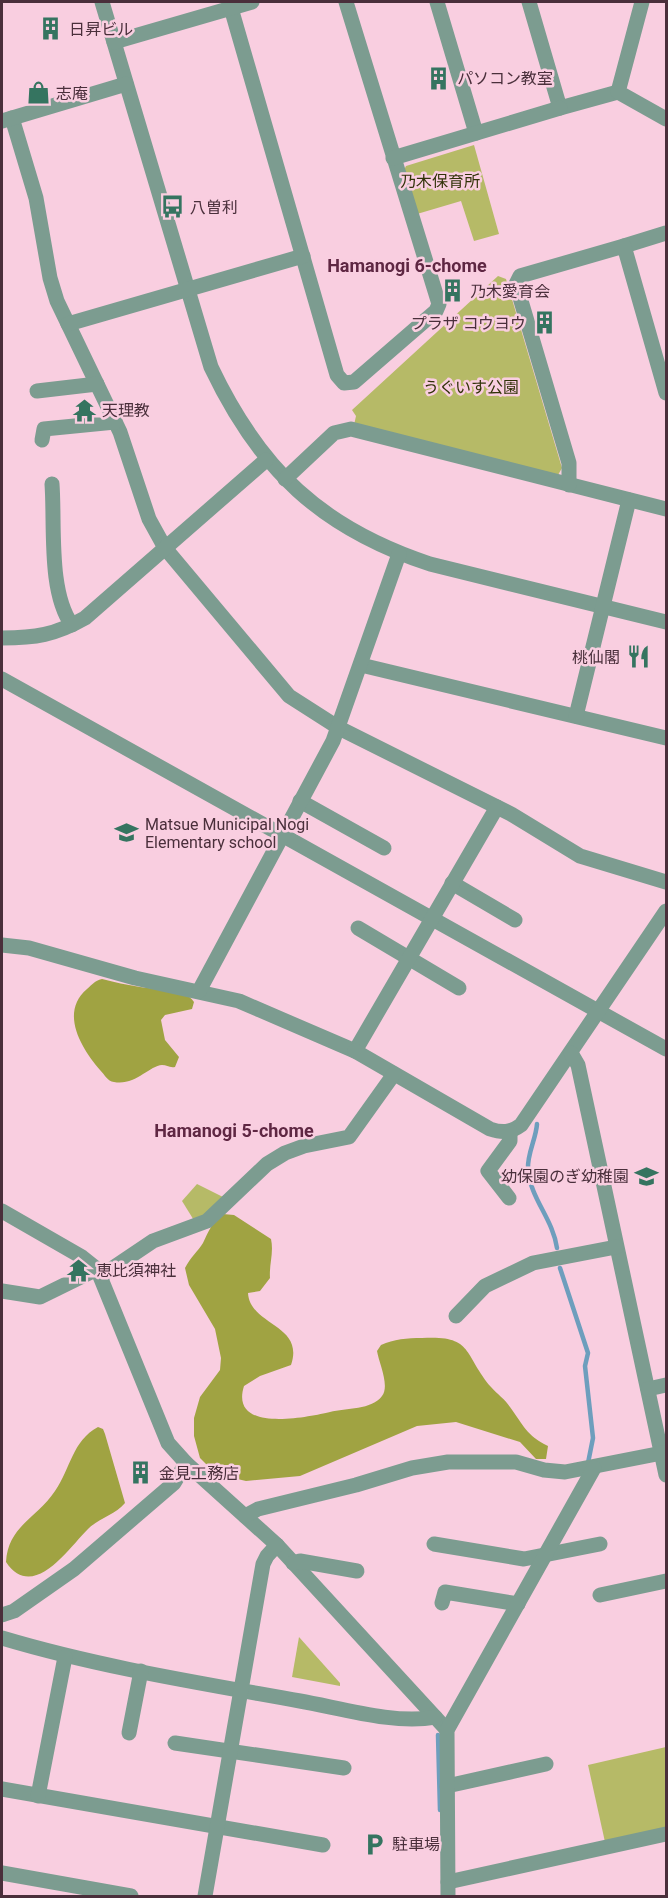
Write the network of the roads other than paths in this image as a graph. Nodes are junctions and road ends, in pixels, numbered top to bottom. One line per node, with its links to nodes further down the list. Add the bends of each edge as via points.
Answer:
1 (102, 2): 8 (street)
2 (252, 2): 7 (street)
3 (346, 2): 15 (street)
4 (437, 2): 14 (street)
5 (529, 2): 11 (street)
6 (642, 2): 10 (street)
7 (231, 8): 8 (street); 18 (street)
8 (114, 42): 9 (street)
9 (126, 84): 13 (street); 19 (street)
10 (618, 92): 11 (street); 12 (street)
11 (560, 108): 14 (street)
12 (666, 119)
13 (7, 120): 20 (street, via 36,198 50,278)
14 (476, 134): 15 (street)
15 (393, 158): 18 (street, via 438,304 436,311 354,382 344,383 337,375)
16 (666, 233): 17 (street)
17 (624, 246): 23 (street); 29 (street, via 520,276 516,284 569,464)
18 (303, 256): 19 (street)
19 (187, 290): 20 (street); 26 (street, via 211,367)
20 (68, 324): 21 (street)
21 (97, 384): 22 (street); 24 (street)
22 (37, 391)
23 (666, 393)
24 (116, 422): 25 (street, via 44,429); 32 (street, via 149,519)
25 (42, 440)
26 (266, 460): 27 (street); 32 (street)
27 (285, 479): 29 (street, via 334,433 351,429); 33 (street, via 338,523)
28 (52, 484): 36 (street, via 55,560 63,614)
29 (569, 485): 30 (street)
30 (629, 500): 31 (street); 34 (street)
31 (666, 508)
32 (165, 548): 36 (street); 41 (street, via 289,696)
33 (399, 554): 34 (street); 38 (street)
34 (604, 608): 35 (street); 40 (street)
35 (666, 622)
36 (72, 625): 37 (street, via 45,635)
37 (2, 638)
38 (361, 665): 40 (street); 41 (street)
39 (2, 679): 45 (street)
40 (576, 716): 42 (street)
41 (339, 728): 43 (street); 44 (street)
42 (666, 738)
43 (300, 801): 45 (street); 46 (street)
44 (497, 807): 47 (street, via 580,856); 48 (street)
45 (281, 836): 50 (street); 56 (street)
46 (384, 848)
47 (666, 882)
48 (452, 883): 50 (street); 51 (street)
49 (666, 911): 57 (street)
50 (431, 918): 54 (street); 57 (street)
51 (515, 920)
52 (358, 928): 54 (street)
53 (2, 945): 56 (street, via 29,948 135,978)
54 (409, 958): 55 (street); 59 (street)
55 (459, 988)
56 (199, 991): 59 (street, via 238,1001)
57 (601, 1011): 58 (street); 60 (street)
58 (666, 1048)
59 (355, 1051): 61 (street)
60 (571, 1053): 62 (street, via 521,1125); 65 (street, via 578,1065)
61 (394, 1074): 62 (street, via 490,1129); 66 (street, via 349,1137 285,1153 267,1164 207,1221 153,1241)
62 (510, 1132): 63 (street, via 510,1141 488,1171)
63 (509, 1198)
64 (2, 1211): 66 (street, via 82,1257)
65 (616, 1246): 68 (street, via 534,1263 485,1286); 70 (street)
66 (99, 1273): 67 (street, via 40,1297); 72 (street, via 168,1443)
67 (2, 1291)
68 (456, 1316)
69 (666, 1385): 70 (street)
70 (648, 1389): 71 (street)
71 (662, 1453): 73 (street); 74 (street)
72 (186, 1463): 75 (street); 86 (street, via 174,1483 74,1569 14,1611)
73 (594, 1468): 75 (street, via 554,1472 516,1462 448,1462 412,1468 258,1509); 79 (street)
74 (666, 1475)
75 (245, 1516): 78 (street)
76 (434, 1544): 79 (street, via 524,1559)
77 (600, 1544): 79 (street)
78 (277, 1545): 80 (street); 90 (street, via 263,1564)
79 (540, 1557): 85 (street)
80 (293, 1563): 81 (street); 91 (street)
81 (357, 1571)
82 (666, 1581): 84 (street)
83 (444, 1591): 85 (street)
84 (600, 1595)
85 (514, 1603): 92 (street)
86 (2, 1615)
87 (2, 1638): 88 (street)
88 (65, 1657): 89 (street); 100 (street)
89 (141, 1671): 90 (street); 93 (street)
90 (239, 1690): 91 (street, via 373,1714 420,1720); 95 (street)
91 (435, 1717): 92 (street)
92 (447, 1730): 98 (street)
93 (129, 1733)
94 (175, 1743): 95 (street)
95 (229, 1751): 97 (street); 101 (street)
96 (546, 1764): 98 (street)
97 (344, 1768)
98 (447, 1786): 105 (street)
99 (2, 1789): 100 (street)
100 (38, 1796): 101 (street)
101 (216, 1827): 103 (street); 107 (street)
102 (666, 1834): 105 (street)
103 (323, 1845)
104 (2, 1873): 106 (street)
105 (448, 1889)
106 (131, 1896)
107 (205, 1896)

